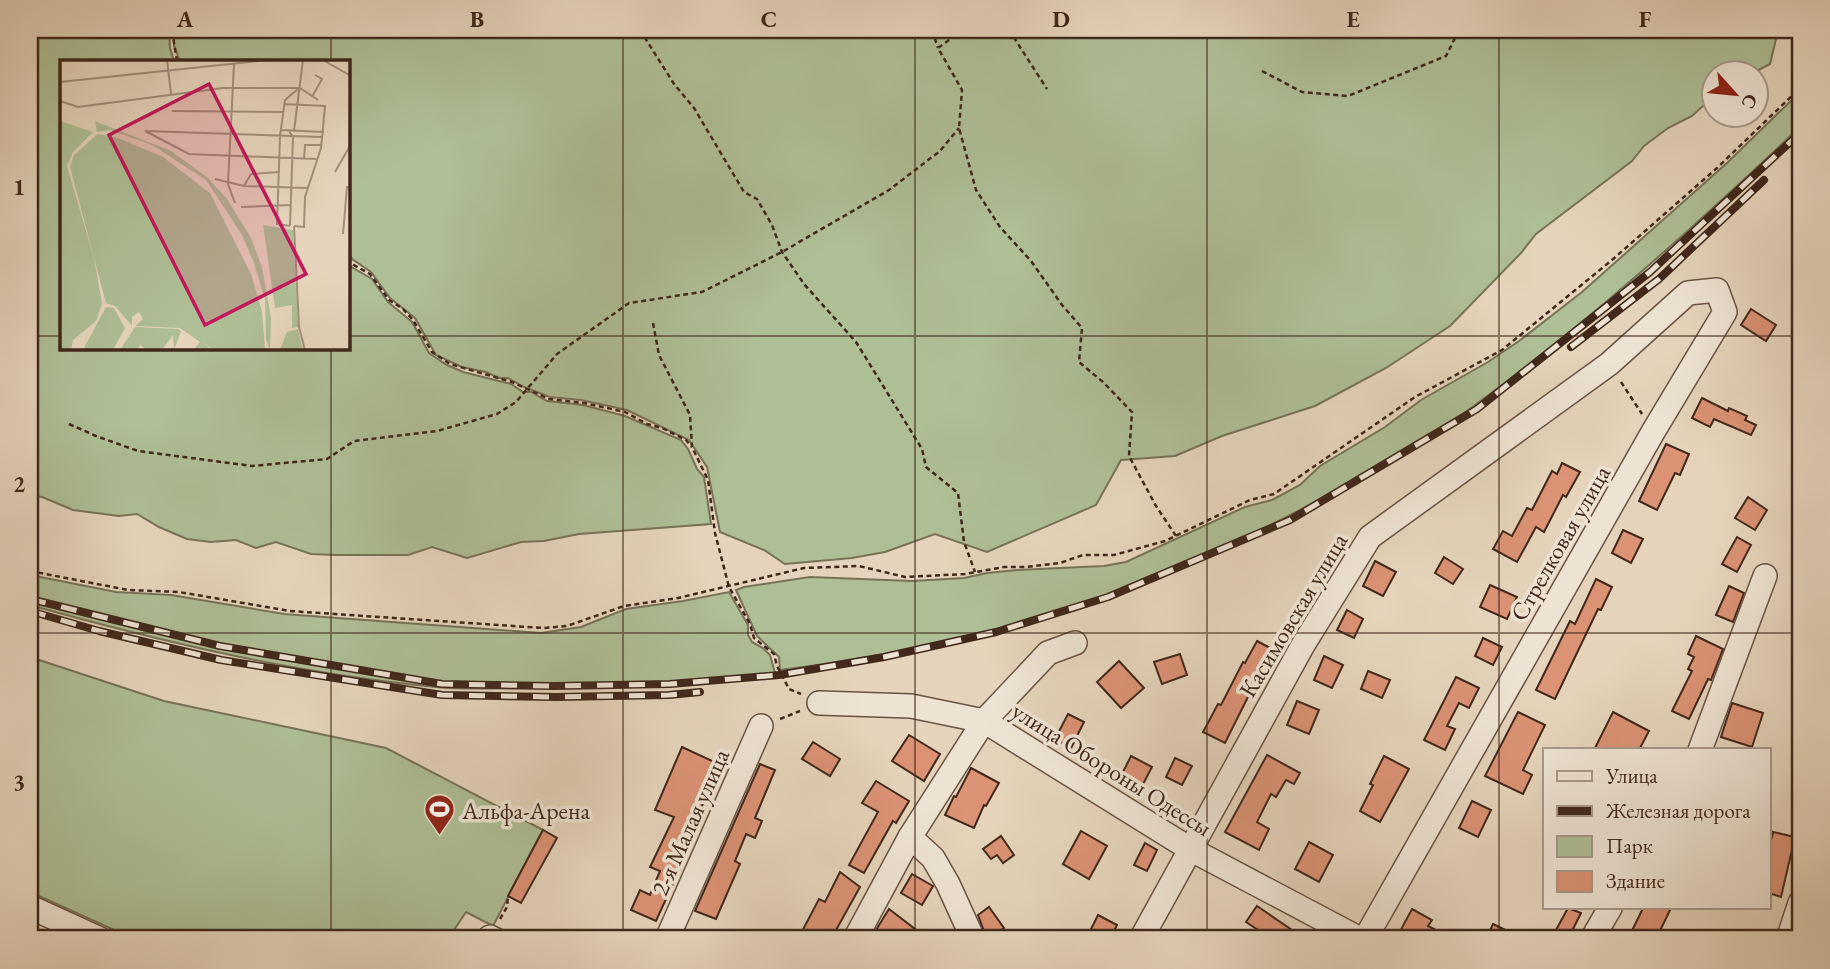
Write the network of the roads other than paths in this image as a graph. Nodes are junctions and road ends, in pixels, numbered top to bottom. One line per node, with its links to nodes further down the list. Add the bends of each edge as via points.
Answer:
1 (1609, 364): 9 (street, Касимовская улица, via 1370,537 1303,645); 18 (street, Стрелковая улица, via 1688,293 1717,290 1725,312)
2 (1765, 576): 7 (street)
3 (1075, 643): 5 (street, via 1048,653)
4 (819, 703): 5 (street, улица Обороны Одессы, via 911,706)
5 (984, 721): 8 (street); 9 (street, улица Обороны Одессы)
6 (761, 726): 14 (street, 2-я Малая улица)
7 (1701, 748)
8 (909, 837): 15 (street); 16 (street, via 933,858)
9 (1190, 849): 17 (street, Касимовская улица); 18 (street, улица Обороны Одессы)
10 (1800, 904): 20 (street)
11 (30, 907): 13 (street)
12 (1609, 909): 19 (street)
13 (100, 939)
14 (667, 939)
15 (855, 939)
16 (973, 939)
17 (1141, 939)
18 (1362, 939)
19 (1592, 939)
20 (1788, 939)

